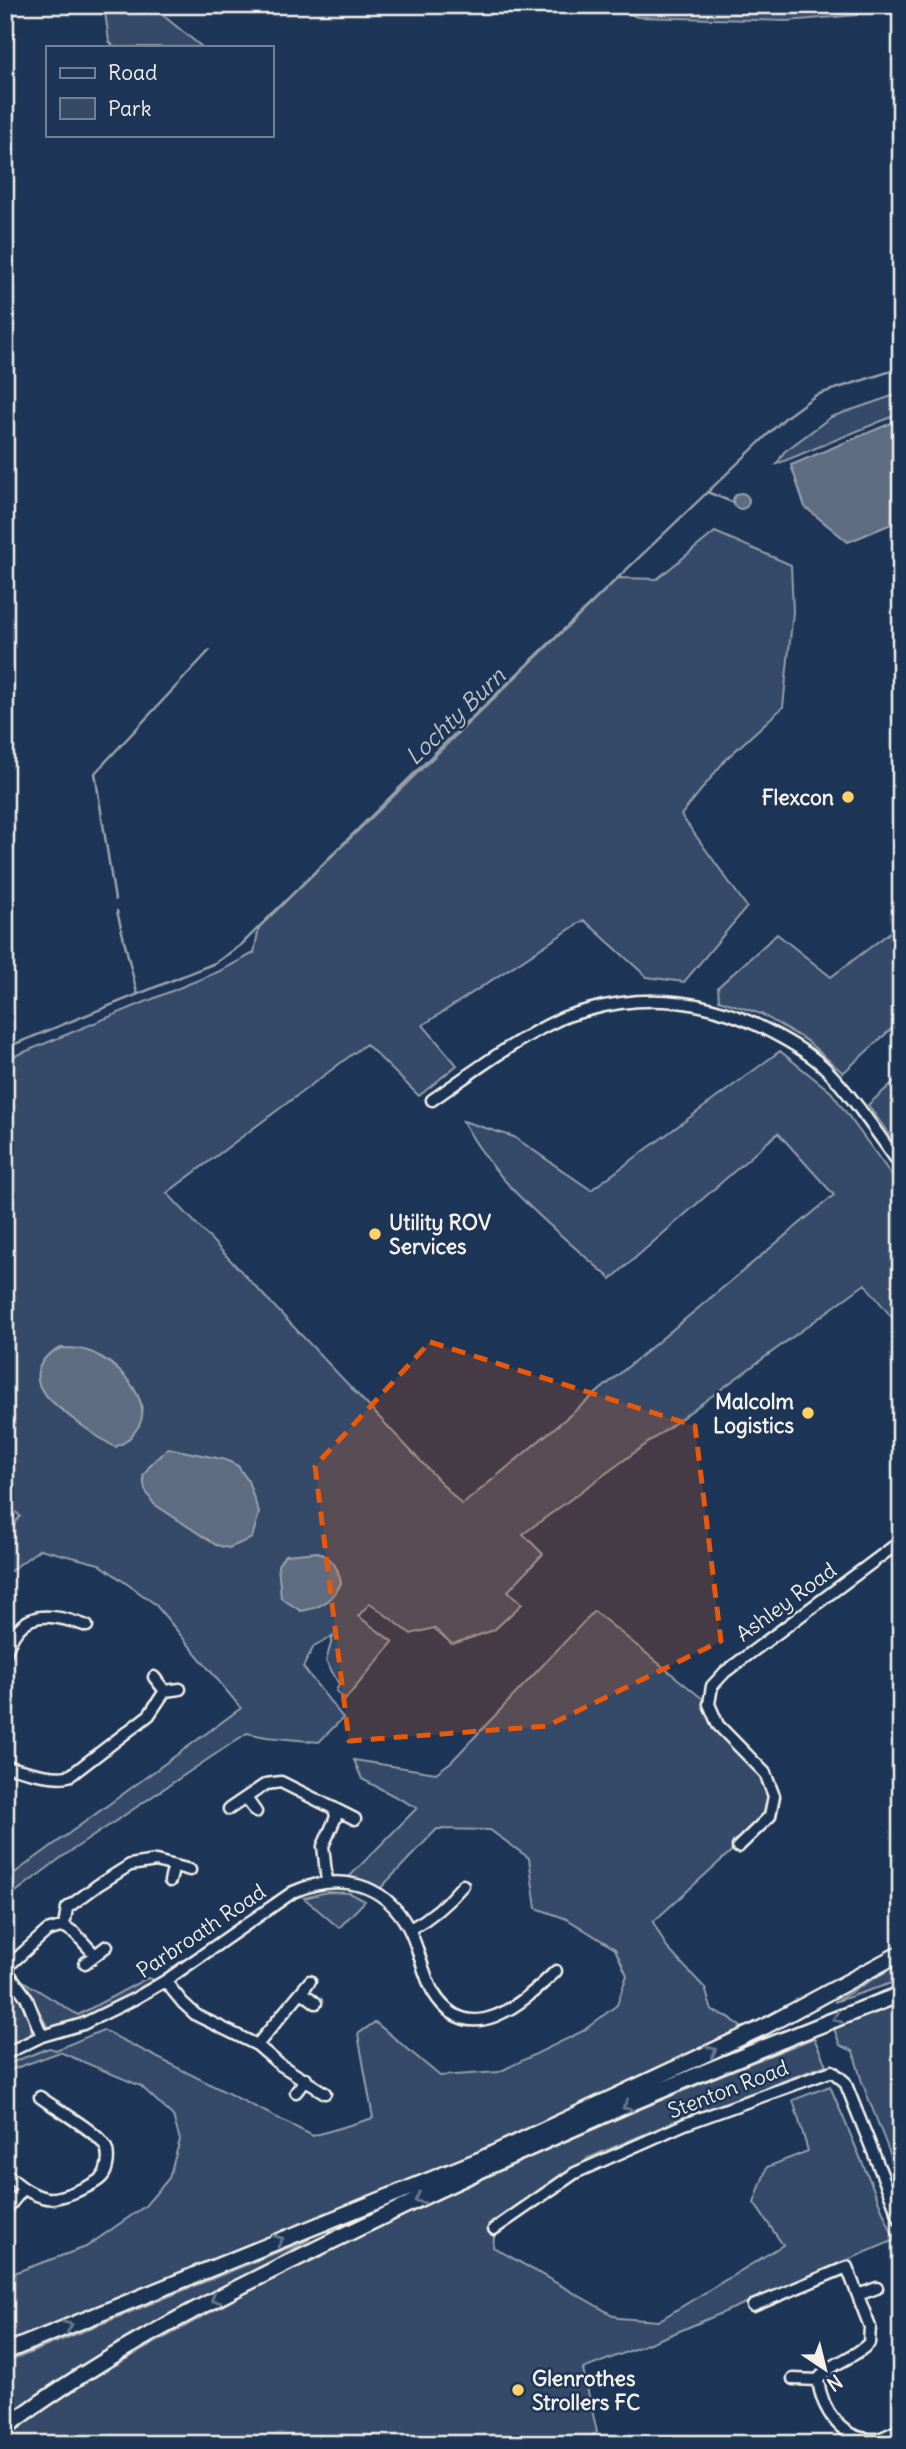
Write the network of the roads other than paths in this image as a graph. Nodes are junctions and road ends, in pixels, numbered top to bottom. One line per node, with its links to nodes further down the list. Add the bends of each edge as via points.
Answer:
1 (432, 1100): 2 (street, via 512,1044 560,1019 615,1002 703,1004 757,1024 807,1053 843,1089)
2 (901, 1166)
3 (901, 1541): 15 (street, Ashley Road, via 724,1672 712,1686 709,1704 718,1725 765,1773 774,1796 770,1816)
4 (87, 1626): 5 (street, via 40,1615 22,1625)
5 (5, 1655)
6 (154, 1677): 8 (street)
7 (180, 1689): 8 (street)
8 (165, 1691): 9 (street, via 149,1715 71,1775 51,1776)
9 (5, 1766)
10 (246, 1798): 11 (street, via 266,1784 281,1782); 12 (street); 13 (street)
11 (334, 1808): 14 (street); 19 (street, via 336,1817 323,1846)
12 (229, 1809)
13 (256, 1812)
14 (355, 1819)
15 (738, 1847)
16 (174, 1866): 17 (street); 18 (street); 21 (street, via 144,1861 114,1873 67,1908)
17 (190, 1870)
18 (170, 1881)
19 (327, 1882): 22 (street, Parbroath Road, via 356,1883 376,1893 396,1909); 29 (street, Parbroath Road, via 293,1892)
20 (463, 1885): 22 (street, via 446,1906)
21 (64, 1926): 25 (street); 27 (street, via 47,1931)
22 (410, 1929): 28 (street, Parbroath Road, via 433,1990 453,2014 466,2020 495,2016 528,1997)
23 (107, 1946): 25 (street)
24 (901, 1953): 49 (main road, one-way to 24, via 479,2160 764,2027)
25 (95, 1955): 26 (street)
26 (85, 1963)
27 (5, 1968): 34 (street, via 26,1997)
28 (556, 1971)
29 (165, 1981): 34 (street, Parbroath Road, via 83,2024); 35 (street, via 196,2015)
30 (310, 1981): 31 (street)
31 (302, 1992): 33 (street); 35 (street)
32 (901, 1994): 52 (main road, one-way to 52, via 657,2093 429,2194 257,2277 63,2386)
33 (316, 2003)
34 (42, 2036): 36 (street, Parbroath Road)
35 (257, 2045): 37 (street)
36 (5, 2054)
37 (306, 2079): 38 (street); 39 (street)
38 (296, 2092)
39 (326, 2092)
40 (40, 2097): 42 (street, via 100,2139 107,2150 107,2167 102,2178 48,2199)
41 (5, 2173): 42 (street)
42 (23, 2189): 43 (street)
43 (5, 2211)
44 (901, 2222): 45 (street, Stenton Road, via 845,2082 832,2071 685,2124 575,2173)
45 (494, 2229)
46 (877, 2287): 47 (street)
47 (858, 2295): 48 (street, via 847,2267); 51 (street, via 870,2327 869,2343)
48 (753, 2306)
49 (5, 2351)
50 (793, 2379): 51 (street)
51 (818, 2380): 53 (street, via 827,2409 842,2428 877,2439)
52 (5, 2428)
53 (901, 2429)

